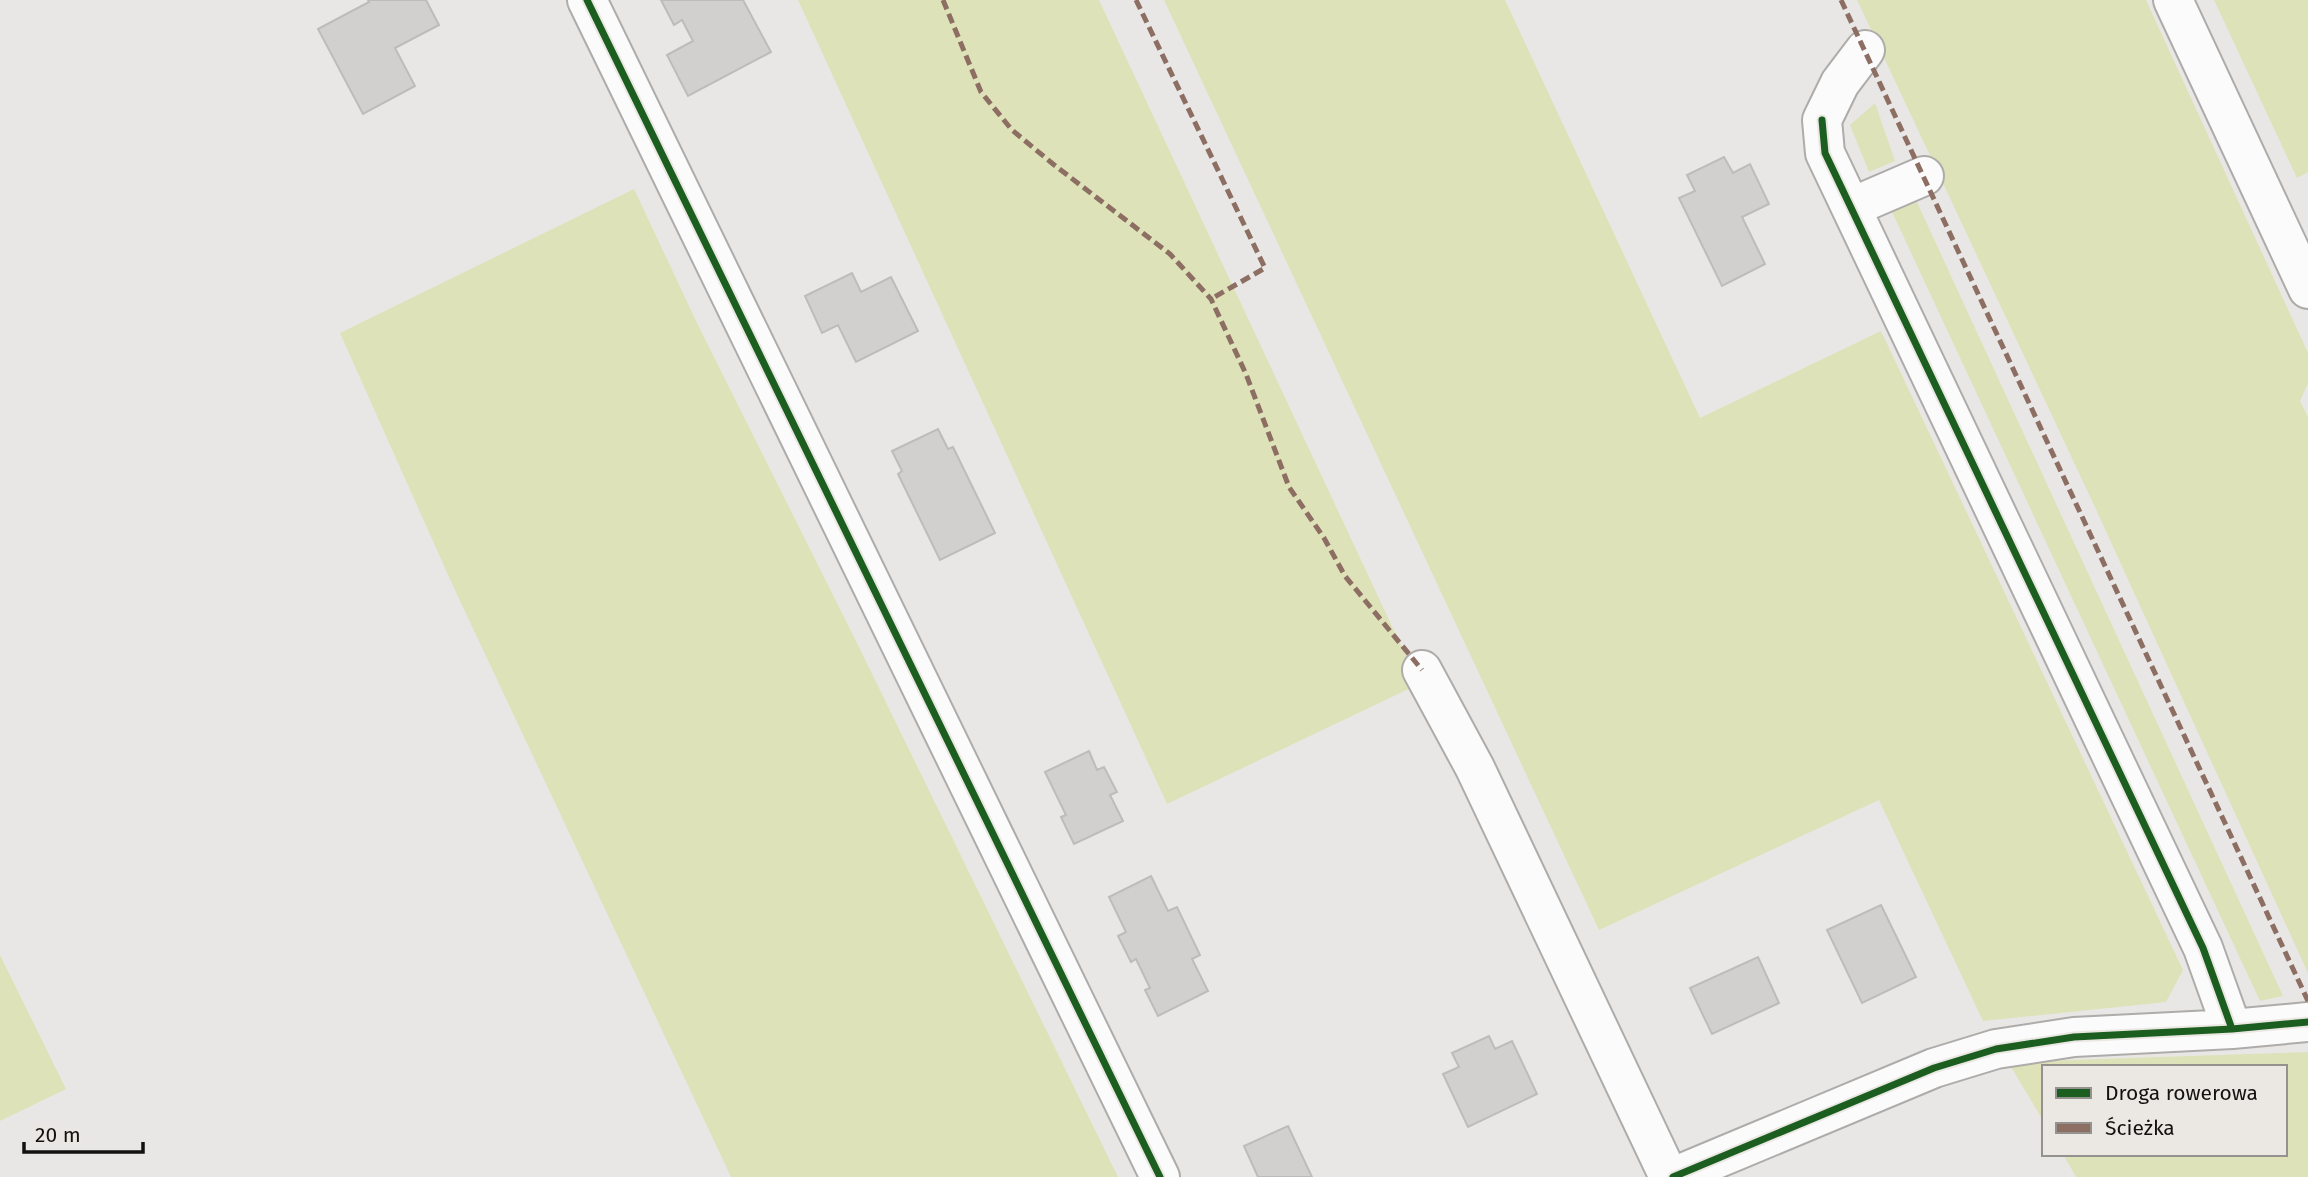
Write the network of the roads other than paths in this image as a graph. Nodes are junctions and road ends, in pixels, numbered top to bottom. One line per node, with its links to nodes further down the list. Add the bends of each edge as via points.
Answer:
1 (587, 0): 10 (street)
2 (2173, 0): 6 (street)
3 (1865, 50): 5 (street, via 1840,83 1822,120 1825,153)
4 (1924, 176): 5 (street)
5 (1852, 207): 9 (street, via 2203,948)
6 (2308, 289)
7 (1422, 670): 11 (street, via 1475,768)
8 (2308, 1022): 9 (street)
9 (2232, 1029): 11 (street, via 2074,1037 1996,1049 1934,1068)
10 (1160, 1177)
11 (1671, 1177)

